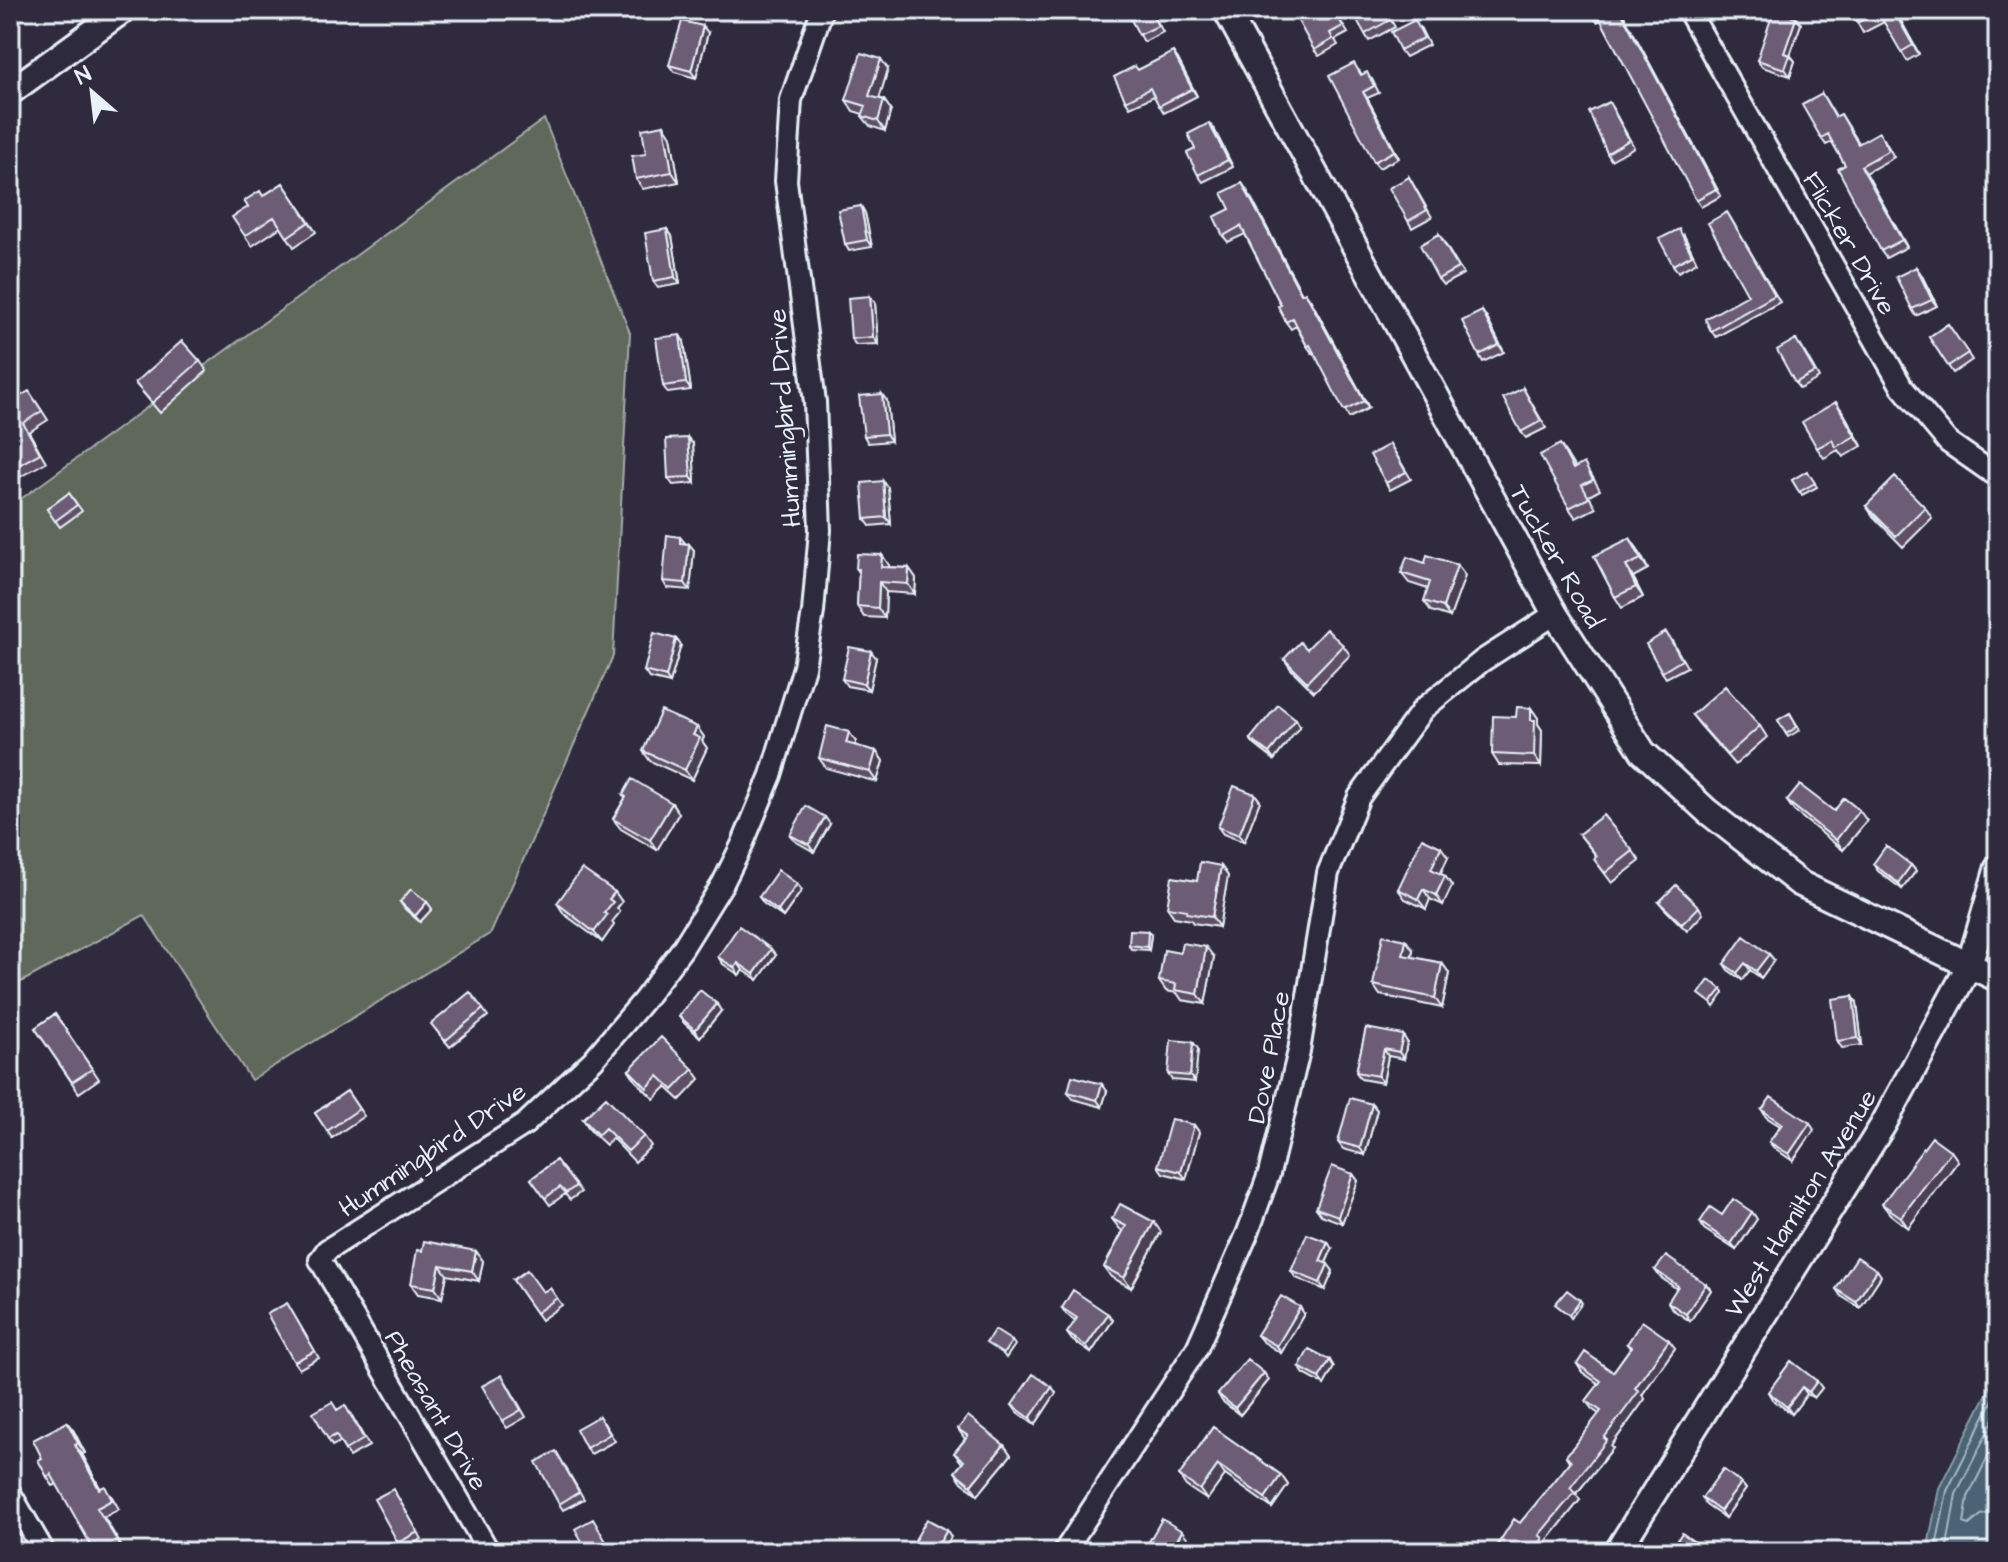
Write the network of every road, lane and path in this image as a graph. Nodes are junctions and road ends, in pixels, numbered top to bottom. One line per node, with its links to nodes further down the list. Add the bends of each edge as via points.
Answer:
1 (123, 10): 5 (street)
2 (822, 10): 11 (street, Hummingbird Drive, via 791,100 786,181 815,402 820,530 804,667 771,775 723,883 643,1001 593,1060 525,1124 327,1250 320,1260)
3 (1226, 10): 7 (street, Tucker Road)
4 (1690, 11): 6 (street, Flicker Drive, via 1902,387 1948,442)
5 (10, 92)
6 (1998, 477)
7 (1555, 614): 9 (street, Tucker Road, via 1643,752 1707,811 1799,883); 15 (street, Dove Place, via 1482,661 1423,709 1359,797 1328,873 1299,1051 1269,1174 1248,1232 1197,1348)
8 (1998, 867): 9 (street, West Hamilton Avenue)
9 (1969, 966): 10 (street, Tucker Road); 16 (street, West Hamilton Avenue, via 1883,1125)
10 (1998, 979)
11 (340, 1294): 14 (street, Pheasant Drive)
12 (10, 1493): 13 (street)
13 (44, 1552)
14 (489, 1552)
15 (1064, 1552)
16 (1617, 1552)

